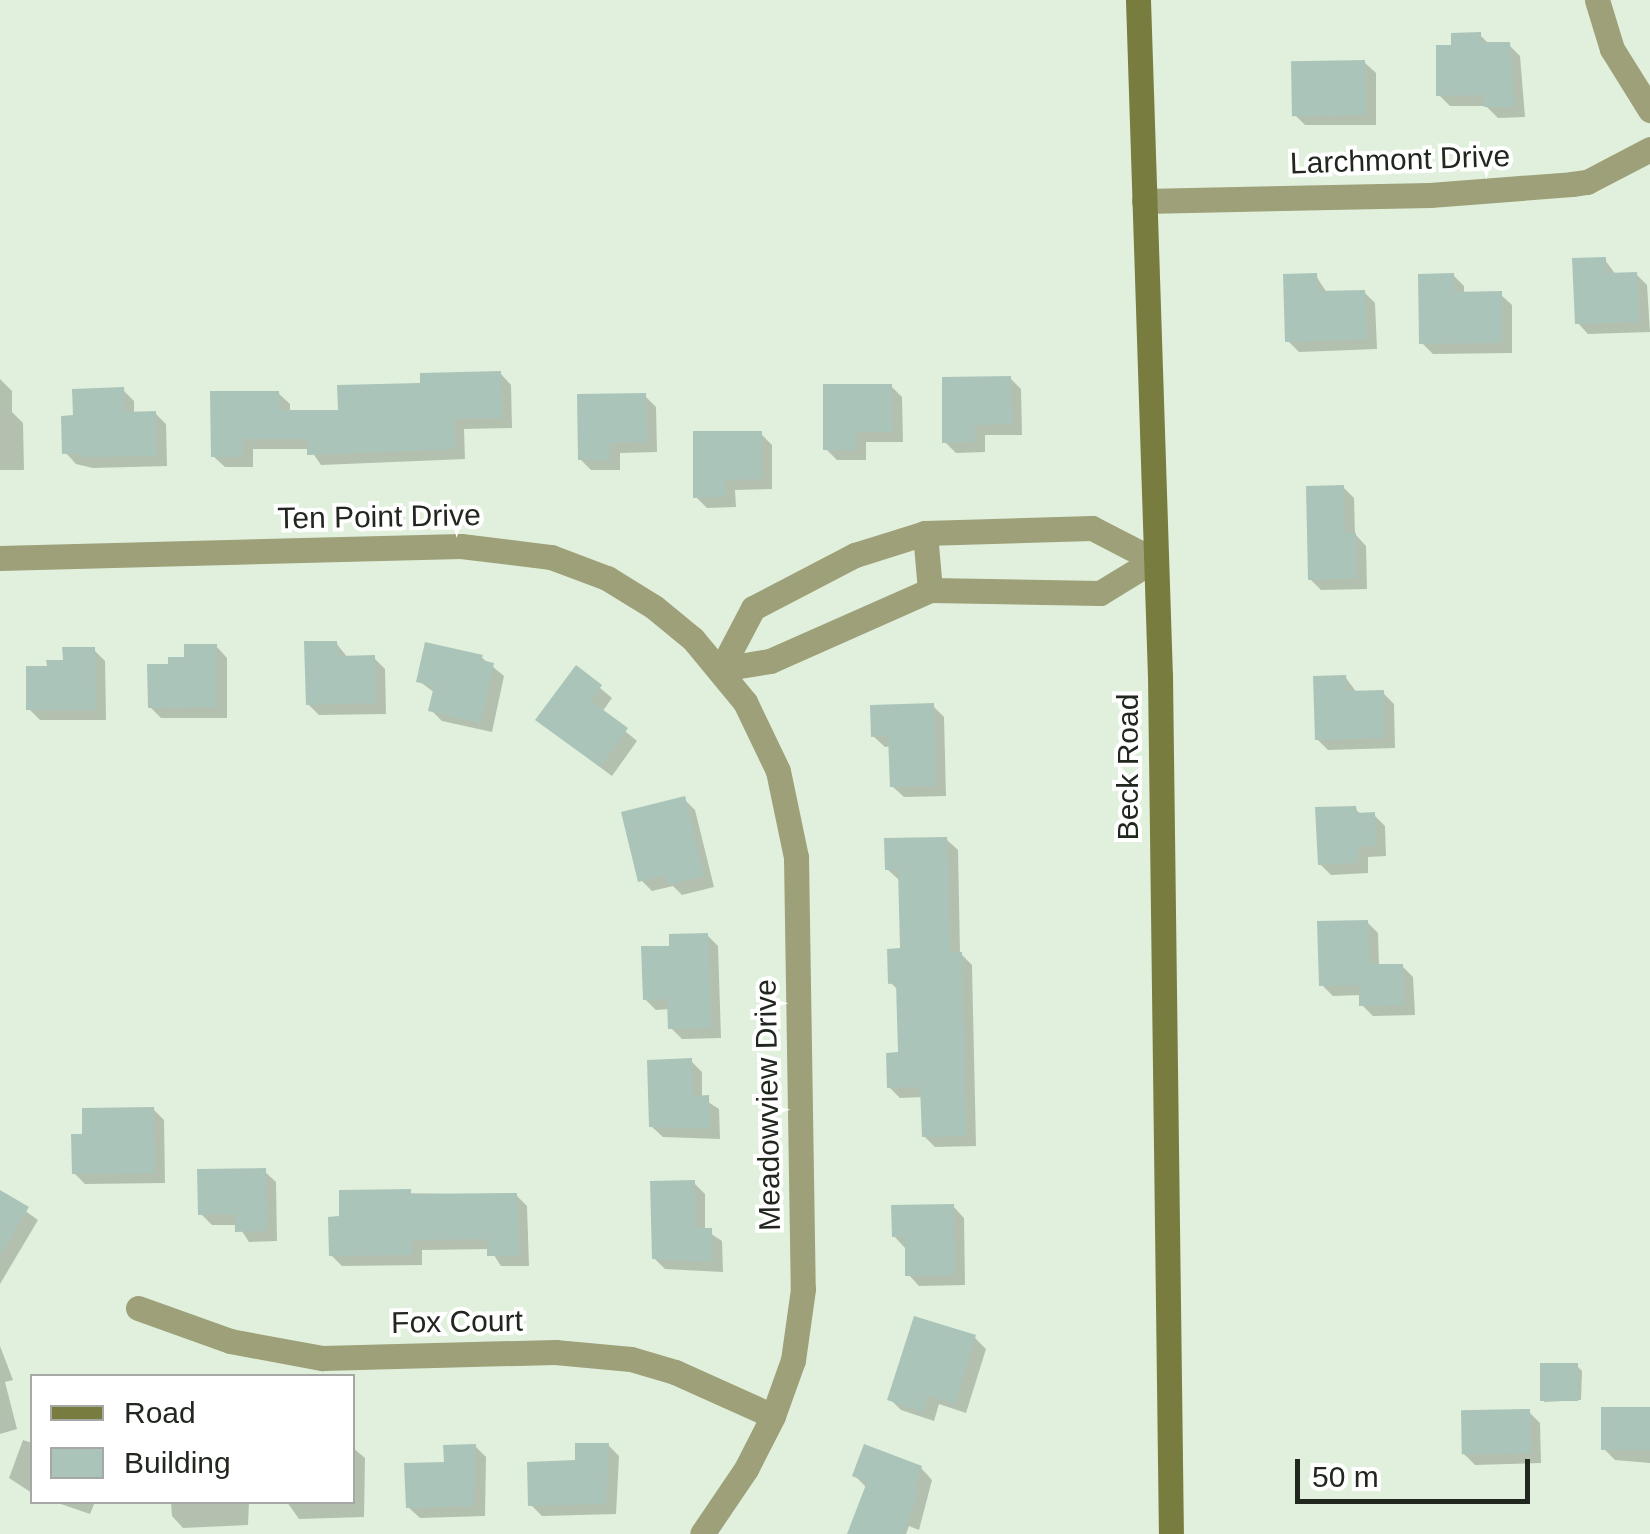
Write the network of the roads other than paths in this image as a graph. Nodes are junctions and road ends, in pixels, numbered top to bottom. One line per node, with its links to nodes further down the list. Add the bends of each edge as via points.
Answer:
1 (1138, 0): 5 (main road, Beck Road)
2 (1597, 0): 3 (street, via 1612,49)
3 (1650, 110)
4 (1650, 149): 5 (street, Larchmont Drive, via 1572,184 1430,195)
5 (1144, 201): 8 (main road, Beck Road)
6 (925, 532): 8 (street, via 1092,528); 9 (street); 10 (street, via 855,556 752,608)
7 (0, 558): 10 (street, Ten Point Drive, via 494,547 550,557 607,578 654,606)
8 (1154, 560): 9 (street, via 1100,593); 14 (main road, Beck Road)
9 (930, 590): 10 (street, via 770,662)
10 (721, 669): 12 (street, Meadowview Drive, via 761,730 778,771 796,857 803,1289 793,1360)
11 (138, 1308): 12 (street, Fox Court, via 230,1341 322,1358 556,1352 631,1359)
12 (774, 1416): 13 (street, Meadowview Drive)
13 (702, 1534)
14 (1170, 1534)

